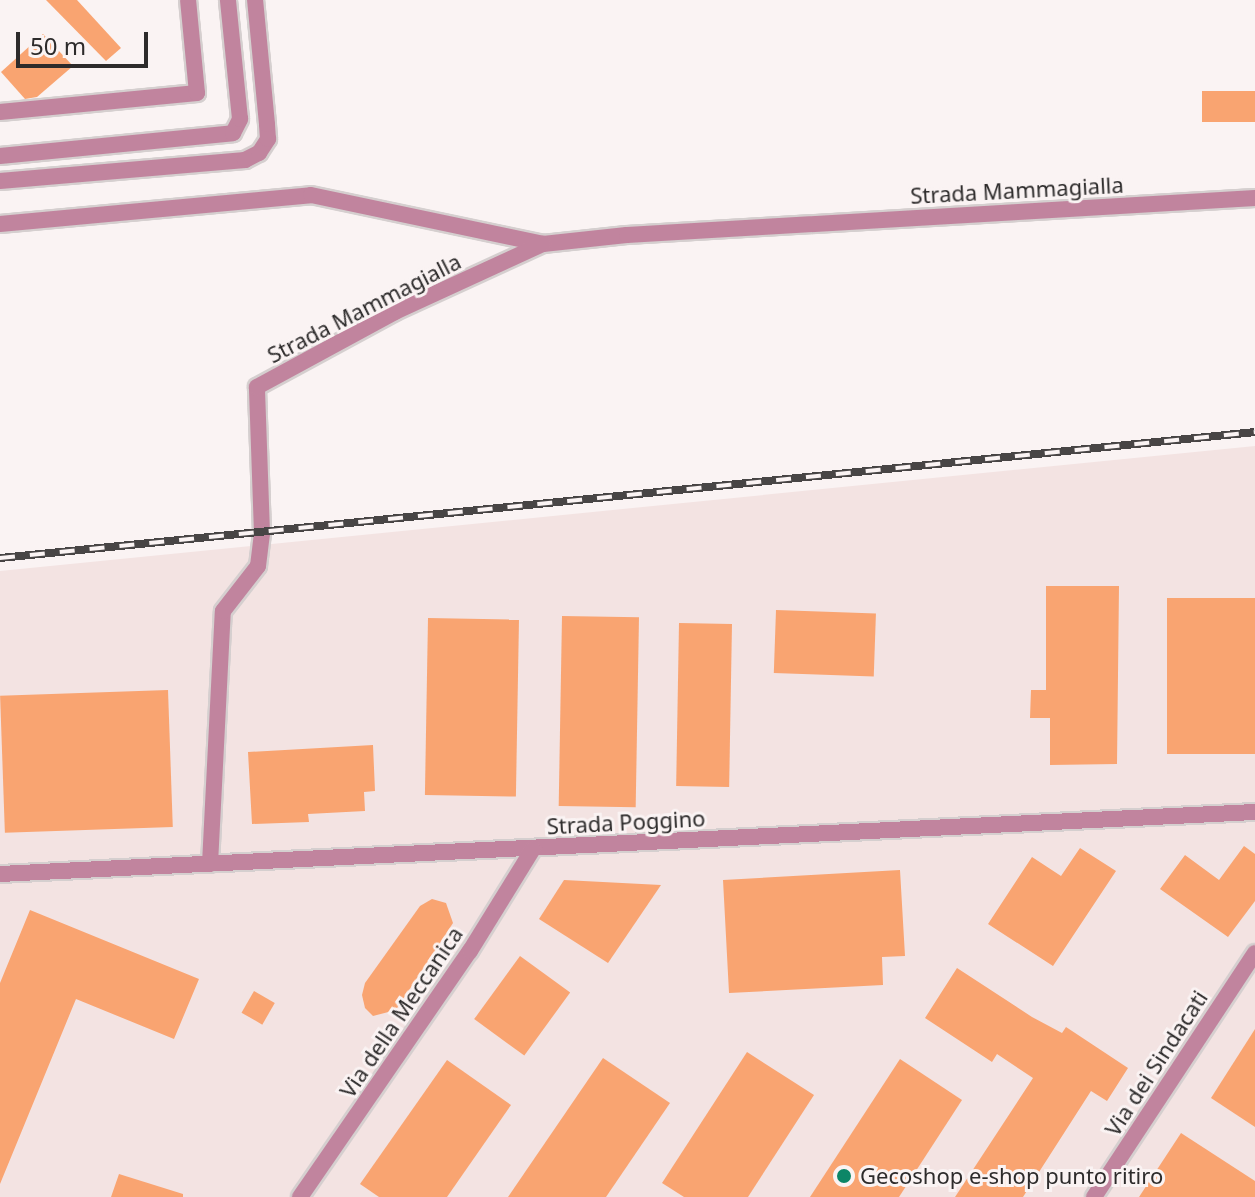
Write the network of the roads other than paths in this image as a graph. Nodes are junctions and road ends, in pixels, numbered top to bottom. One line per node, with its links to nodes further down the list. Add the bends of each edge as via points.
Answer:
1 (188, 0): 4 (street, via 197,93)
2 (228, 0): 5 (street, via 240,119 233,133)
3 (255, 0): 6 (street, via 268,139 259,153 245,160)
4 (0, 112)
5 (0, 156)
6 (0, 181)
7 (1255, 198): 9 (street, Strada Mammagialla)
8 (0, 224): 9 (street, Strada Mammagialla, via 311,195)
9 (543, 244): 12 (street, Strada Mammagialla, via 395,312 257,387 262,533 258,566 223,611)
10 (1255, 812): 11 (street, Strada Poggino)
11 (533, 849): 12 (street, Strada Poggino); 15 (street, Via della Meccanica, via 470,951)
12 (210, 864): 13 (street, Strada Poggino)
13 (0, 874)
14 (1255, 953): 16 (street, Via dei Sindacati)
15 (300, 1197)
16 (1094, 1197)

